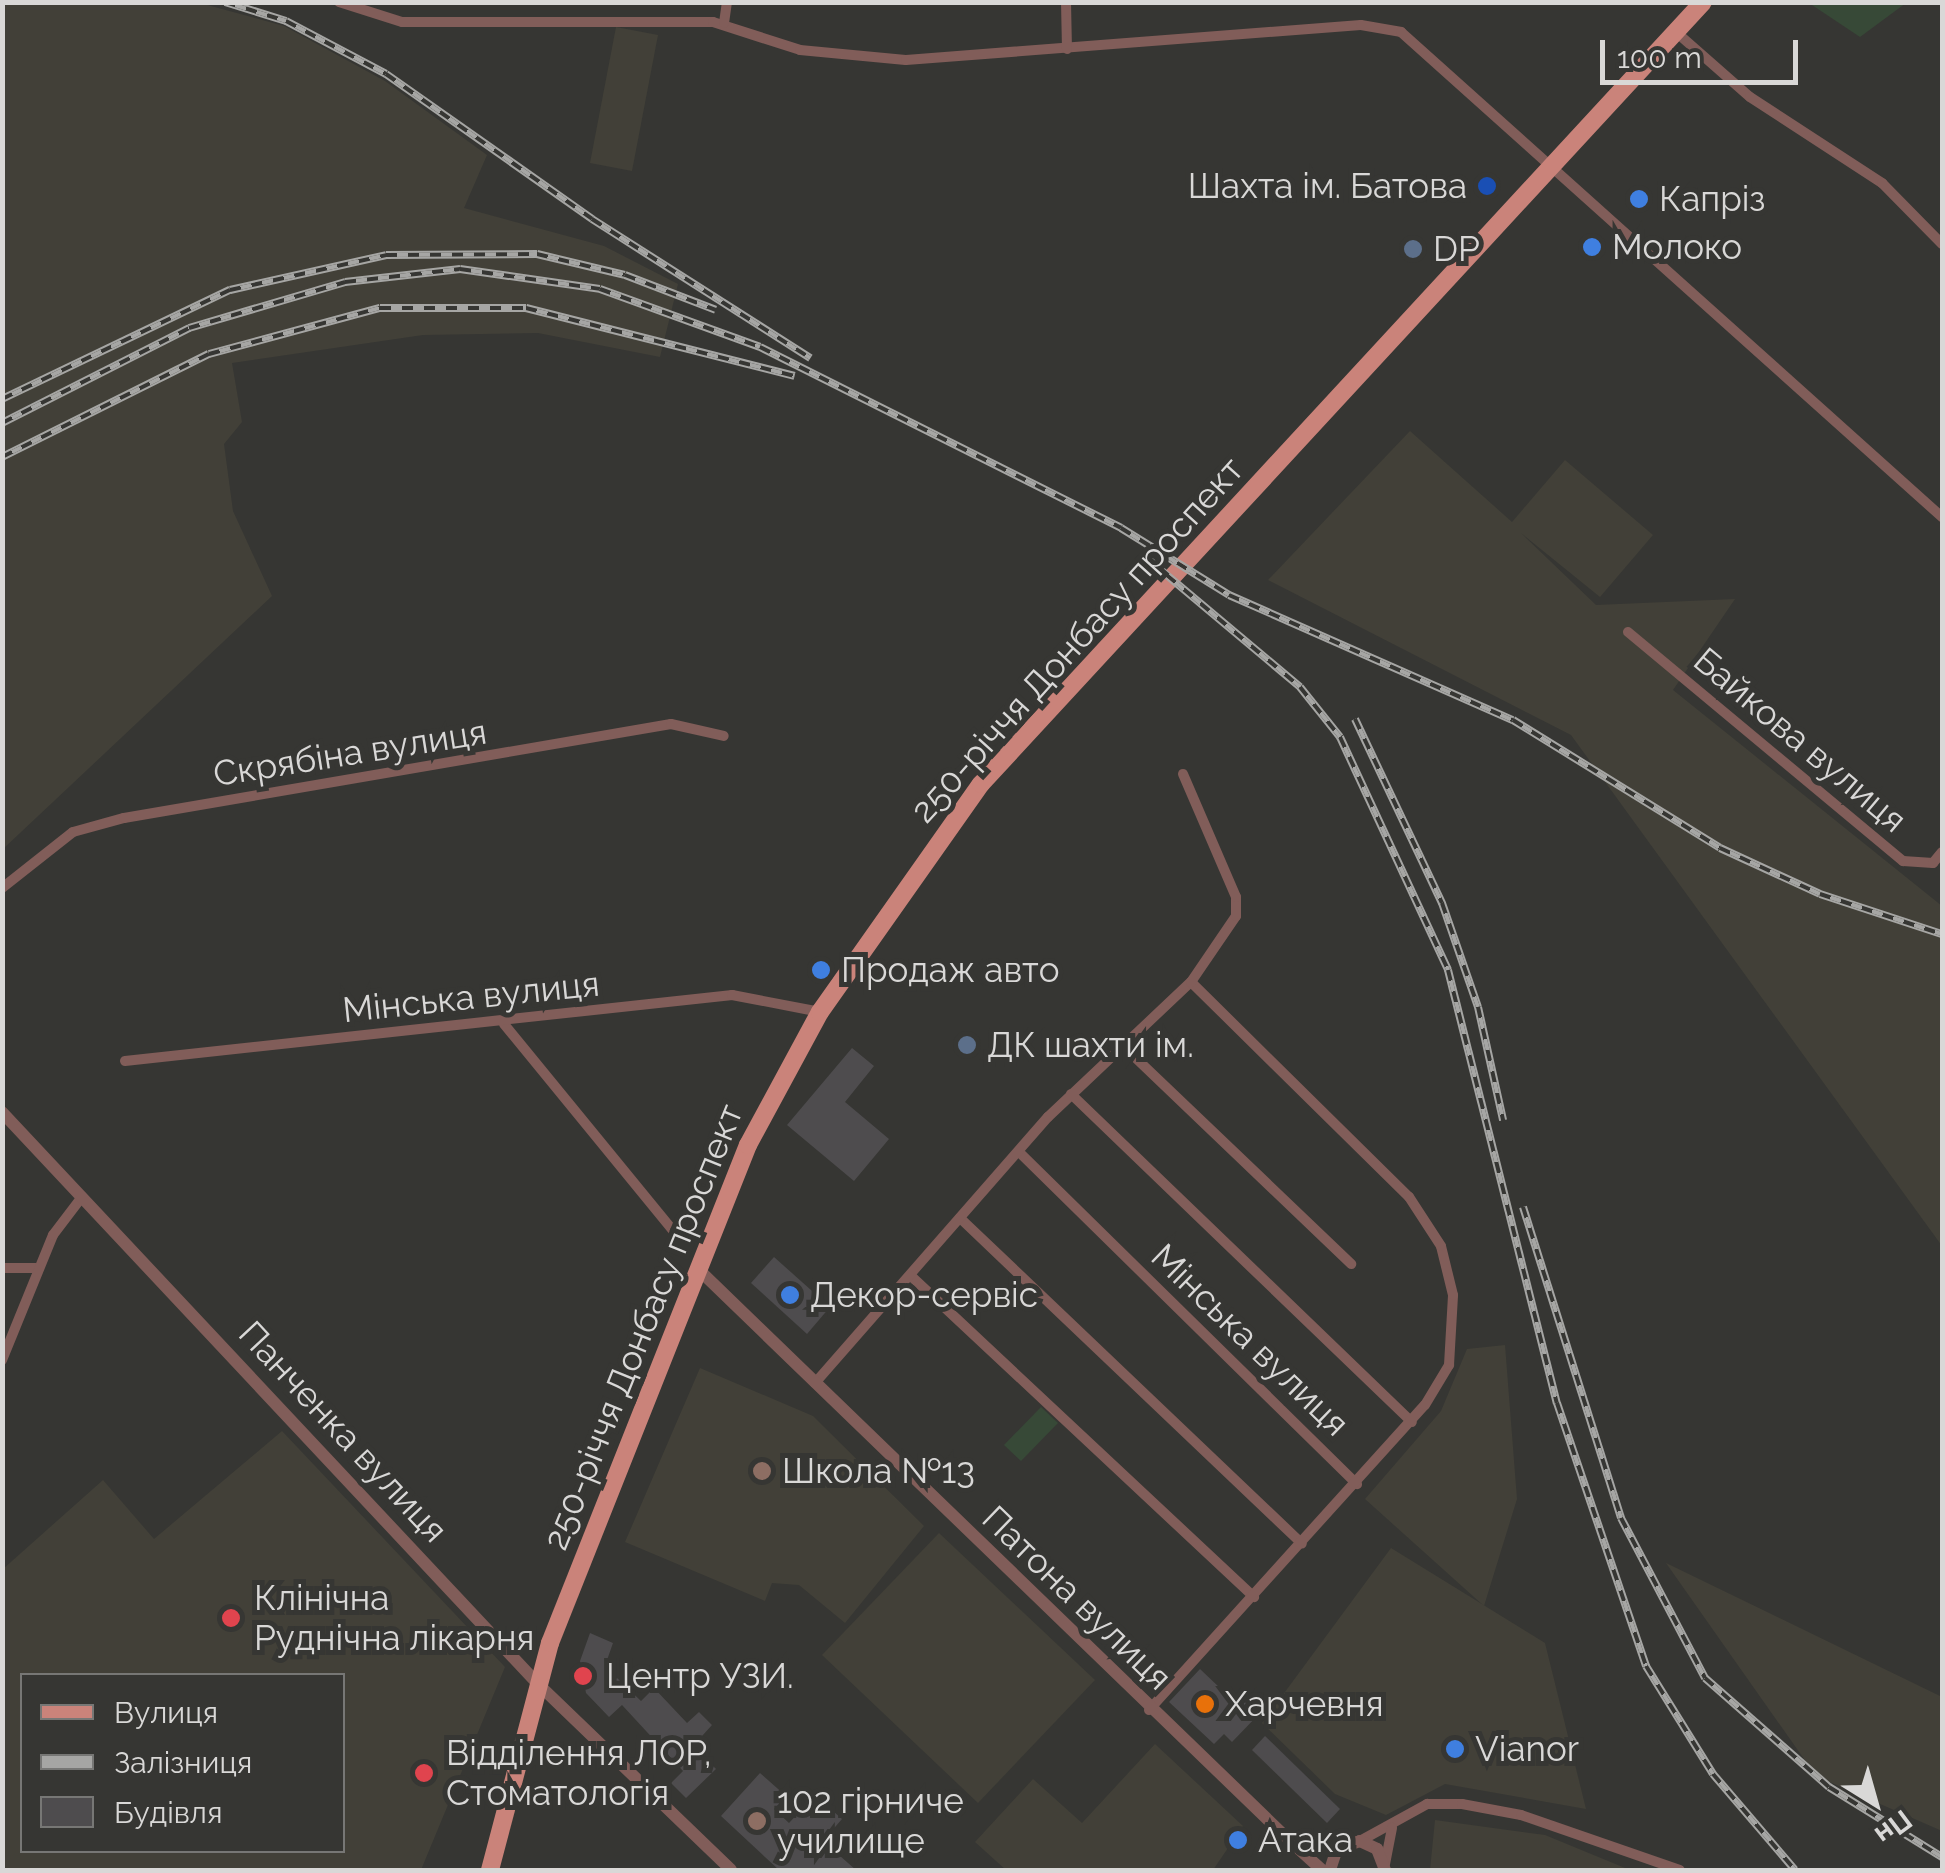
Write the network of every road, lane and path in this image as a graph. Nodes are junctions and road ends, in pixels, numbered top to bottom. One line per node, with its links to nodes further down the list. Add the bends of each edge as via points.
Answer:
1 (339, 2): 5 (street, via 402,22)
2 (727, 2): 5 (street)
3 (1066, 2): 7 (street)
4 (1703, 2): 6 (main road, 250-річчя Донбасу проспект)
5 (724, 23): 7 (street, via 800,50 906,60)
6 (1676, 32): 8 (main road, 250-річчя Донбасу проспект); 9 (street, via 1750,97 1882,183)
7 (1066, 48): 8 (street, via 1361,26 1400,32)
8 (1554, 166): 10 (street); 17 (main road, 250-річчя Донбасу проспект, via 981,784)
9 (1942, 244)
10 (1942, 516)
11 (1628, 632): 14 (street, Байкова вулиця, via 1904,861 1932,863)
12 (724, 736): 15 (street, Скрябіна вулиця, via 671,724 124,818 73,832)
13 (1182, 774): 16 (street, via 1236,897 1236,916)
14 (1942, 852)
15 (2, 888)
16 (1192, 982): 19 (street); 34 (street, via 1410,1197 1440,1246 1453,1295 1449,1365)
17 (820, 1012): 18 (street, Мінська вулиця, via 732,994); 30 (main road, 250-річчя Донбасу проспект, via 748,1145)
18 (504, 1024): 20 (street, Мінська вулиця); 26 (street)
19 (1120, 1043): 21 (street); 27 (street)
20 (126, 1061)
21 (1071, 1094): 23 (street); 34 (street, Мінська вулиця)
22 (2, 1112): 24 (street, Панченка вулиця)
23 (1019, 1152): 25 (street); 35 (street, Мінська вулиця)
24 (82, 1196): 29 (street); 38 (street, Панченка вулиця)
25 (960, 1218): 31 (street); 36 (street)
26 (685, 1245)
27 (1351, 1264)
28 (2, 1268): 29 (street)
29 (39, 1268): 32 (street)
30 (697, 1268): 33 (street, Патона вулиця); 38 (main road, 250-річчя Донбасу проспект)
31 (911, 1276): 33 (street); 37 (street)
32 (2, 1360)
33 (815, 1383): 39 (street, Патона вулиця)
34 (1412, 1422): 35 (street)
35 (1357, 1484): 36 (street)
36 (1302, 1544): 37 (street)
37 (1254, 1597): 39 (street)
38 (537, 1683): 45 (main road, 250-річчя Донбасу проспект); 46 (street, Панченка вулиця)
39 (1149, 1711): 41 (street, Патона вулиця)
40 (1392, 1828): 42 (street); 44 (street); 48 (street, via 1428,1804 1462,1804 1521,1815)
41 (1290, 1841): 43 (street); 47 (street, Патона вулиця)
42 (1360, 1841): 43 (street); 44 (street)
43 (1337, 1849): 47 (street)
44 (1385, 1867)
45 (490, 1870)
46 (731, 1870)
47 (1326, 1870)
48 (1680, 1870)

